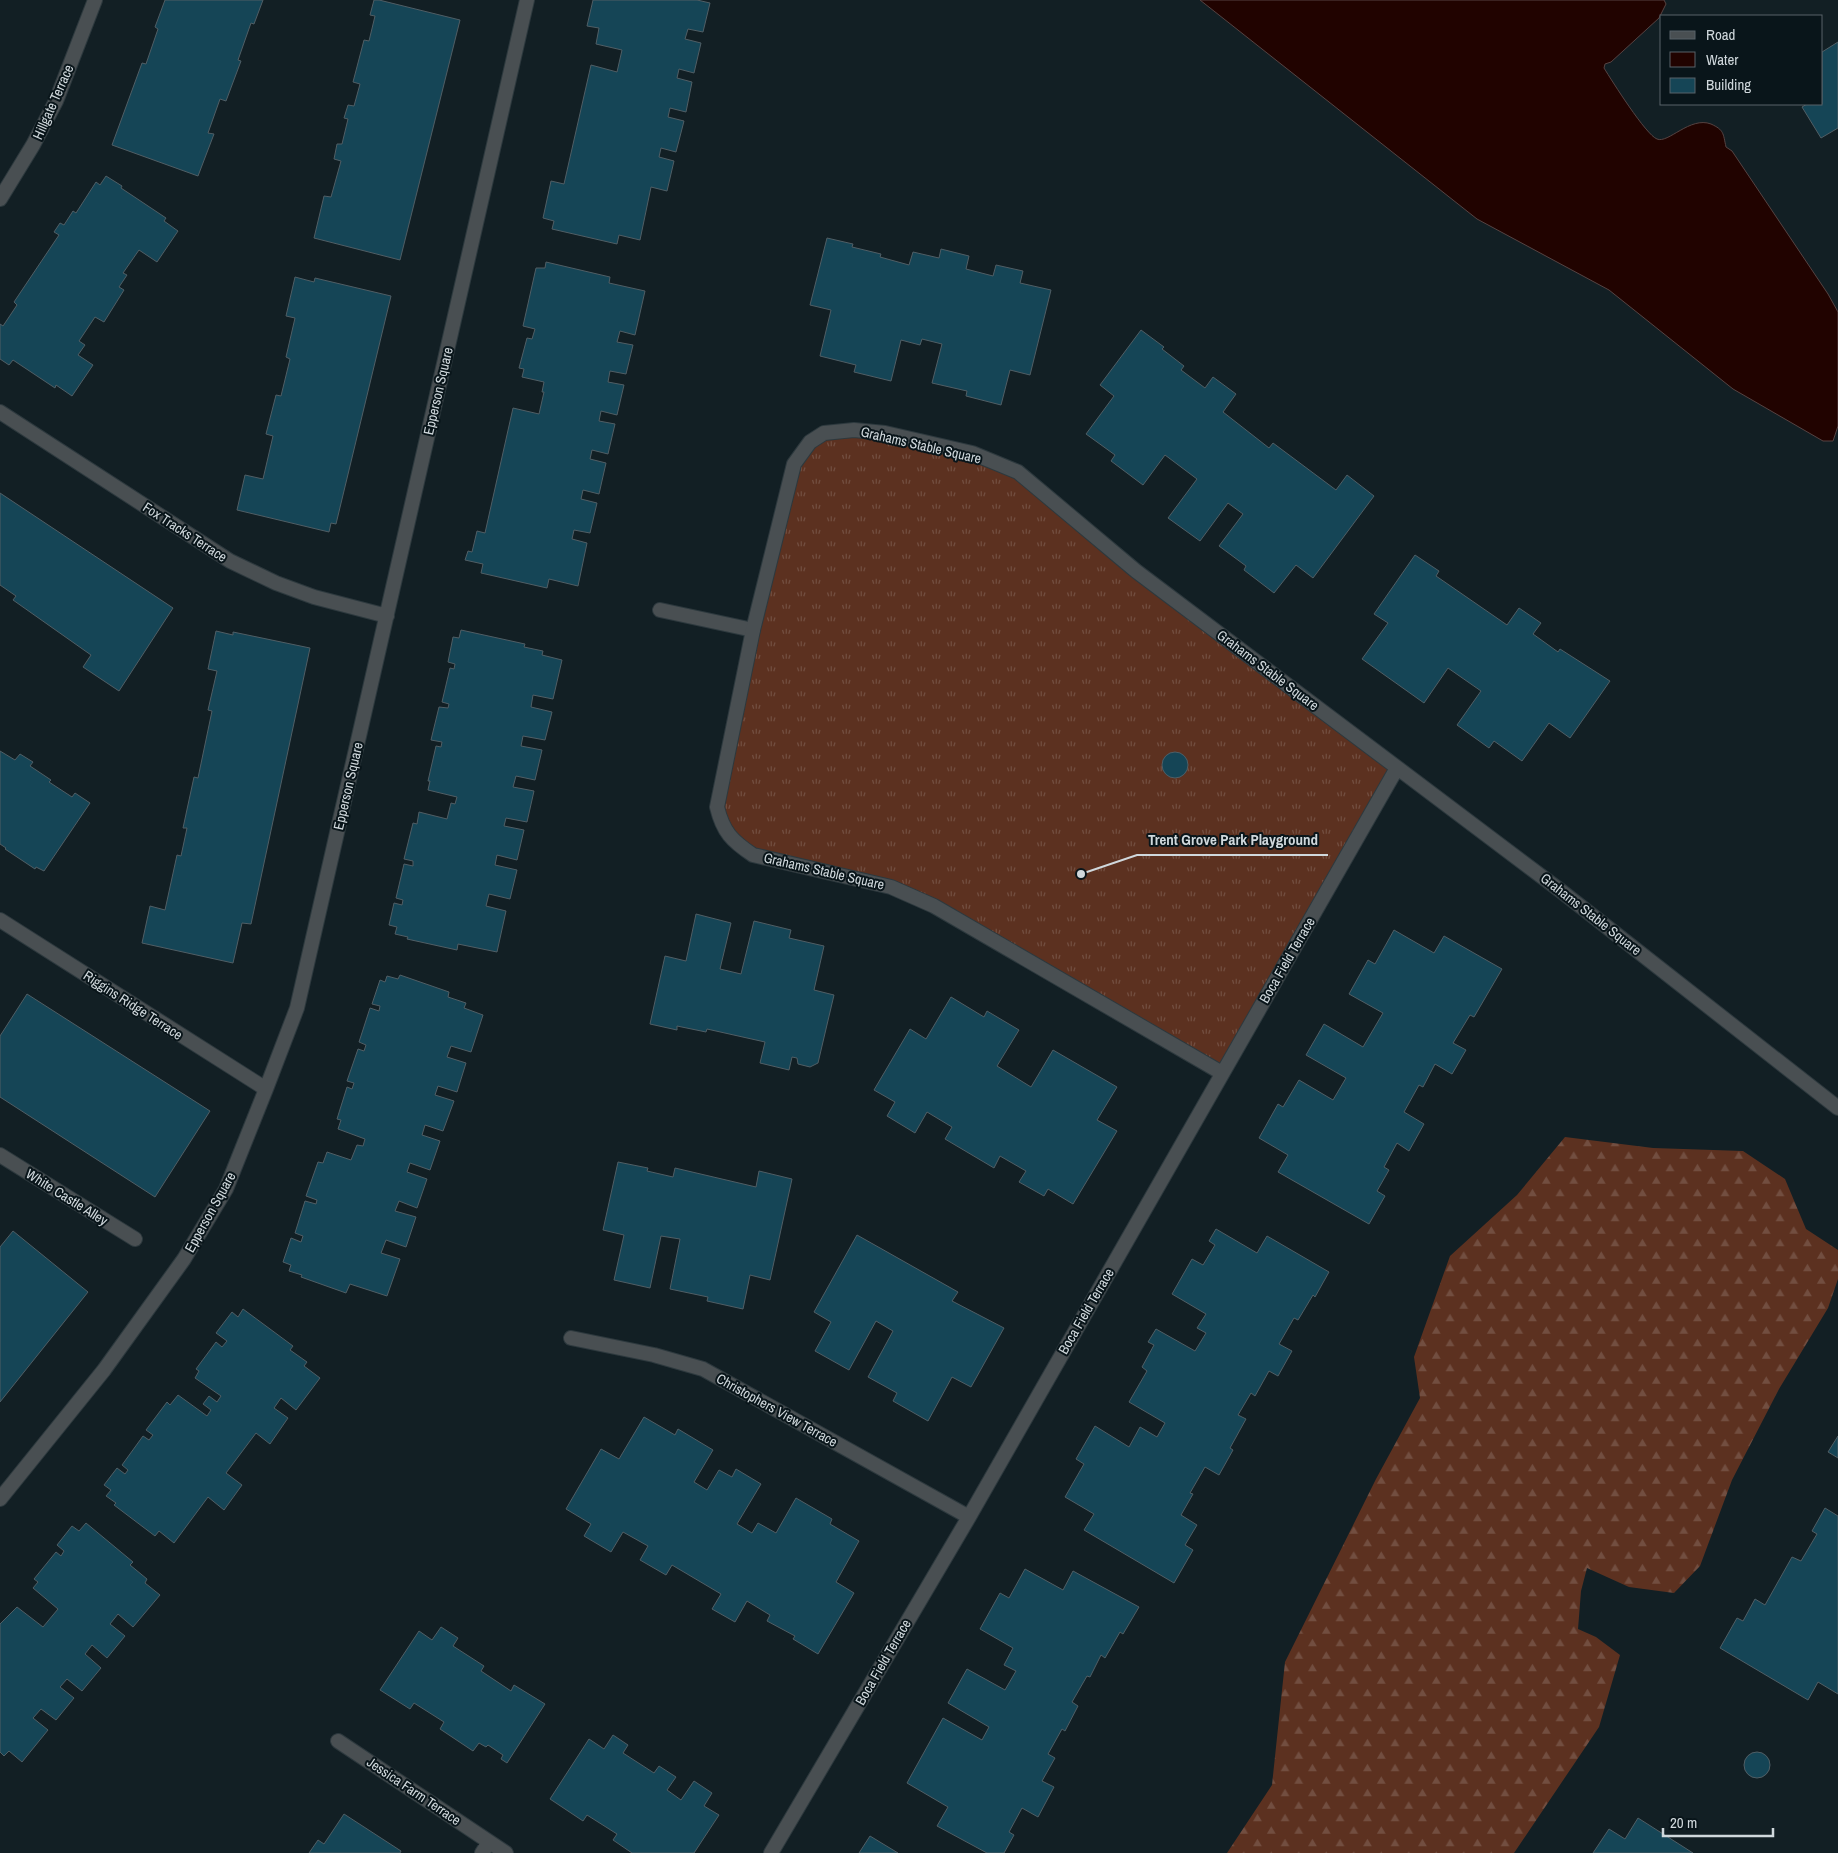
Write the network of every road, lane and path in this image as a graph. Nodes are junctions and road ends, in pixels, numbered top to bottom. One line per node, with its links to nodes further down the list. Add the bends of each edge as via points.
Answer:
1 (95, 0): 3 (street, Hillgate Terrace, via 56,101)
2 (527, 0): 6 (street, Epperson Square)
3 (0, 199)
4 (0, 412): 6 (street, Fox Tracks Terrace, via 230,561 314,597)
5 (660, 610): 7 (street)
6 (387, 616): 11 (street, Epperson Square, via 297,1008)
7 (753, 630): 8 (street, Grahams Stable Square, via 794,464 810,442 824,433 854,430 885,433 972,453 1018,472 1136,571); 10 (street, Grahams Stable Square, via 717,807 728,835 753,855 892,887 925,902)
8 (1397, 768): 10 (street, Boca Field Terrace); 12 (street, Grahams Stable Square, via 1561,891)
9 (0, 920): 11 (street, Riggins Ridge Terrace)
10 (1222, 1073): 17 (street, Boca Field Terrace)
11 (266, 1090): 16 (street, Epperson Square, via 226,1189 184,1259 104,1370)
12 (1838, 1108)
13 (0, 1155): 14 (street, White Castle Alley)
14 (135, 1239)
15 (571, 1338): 17 (street, Christophers View Terrace, via 703,1369)
16 (0, 1499)
17 (969, 1517): 21 (street, Boca Field Terrace)
18 (338, 1741): 19 (street, Jessica Farm Terrace)
19 (486, 1848): 20 (street, Jessica Farm Terrace)
20 (506, 1853)
21 (771, 1853)

